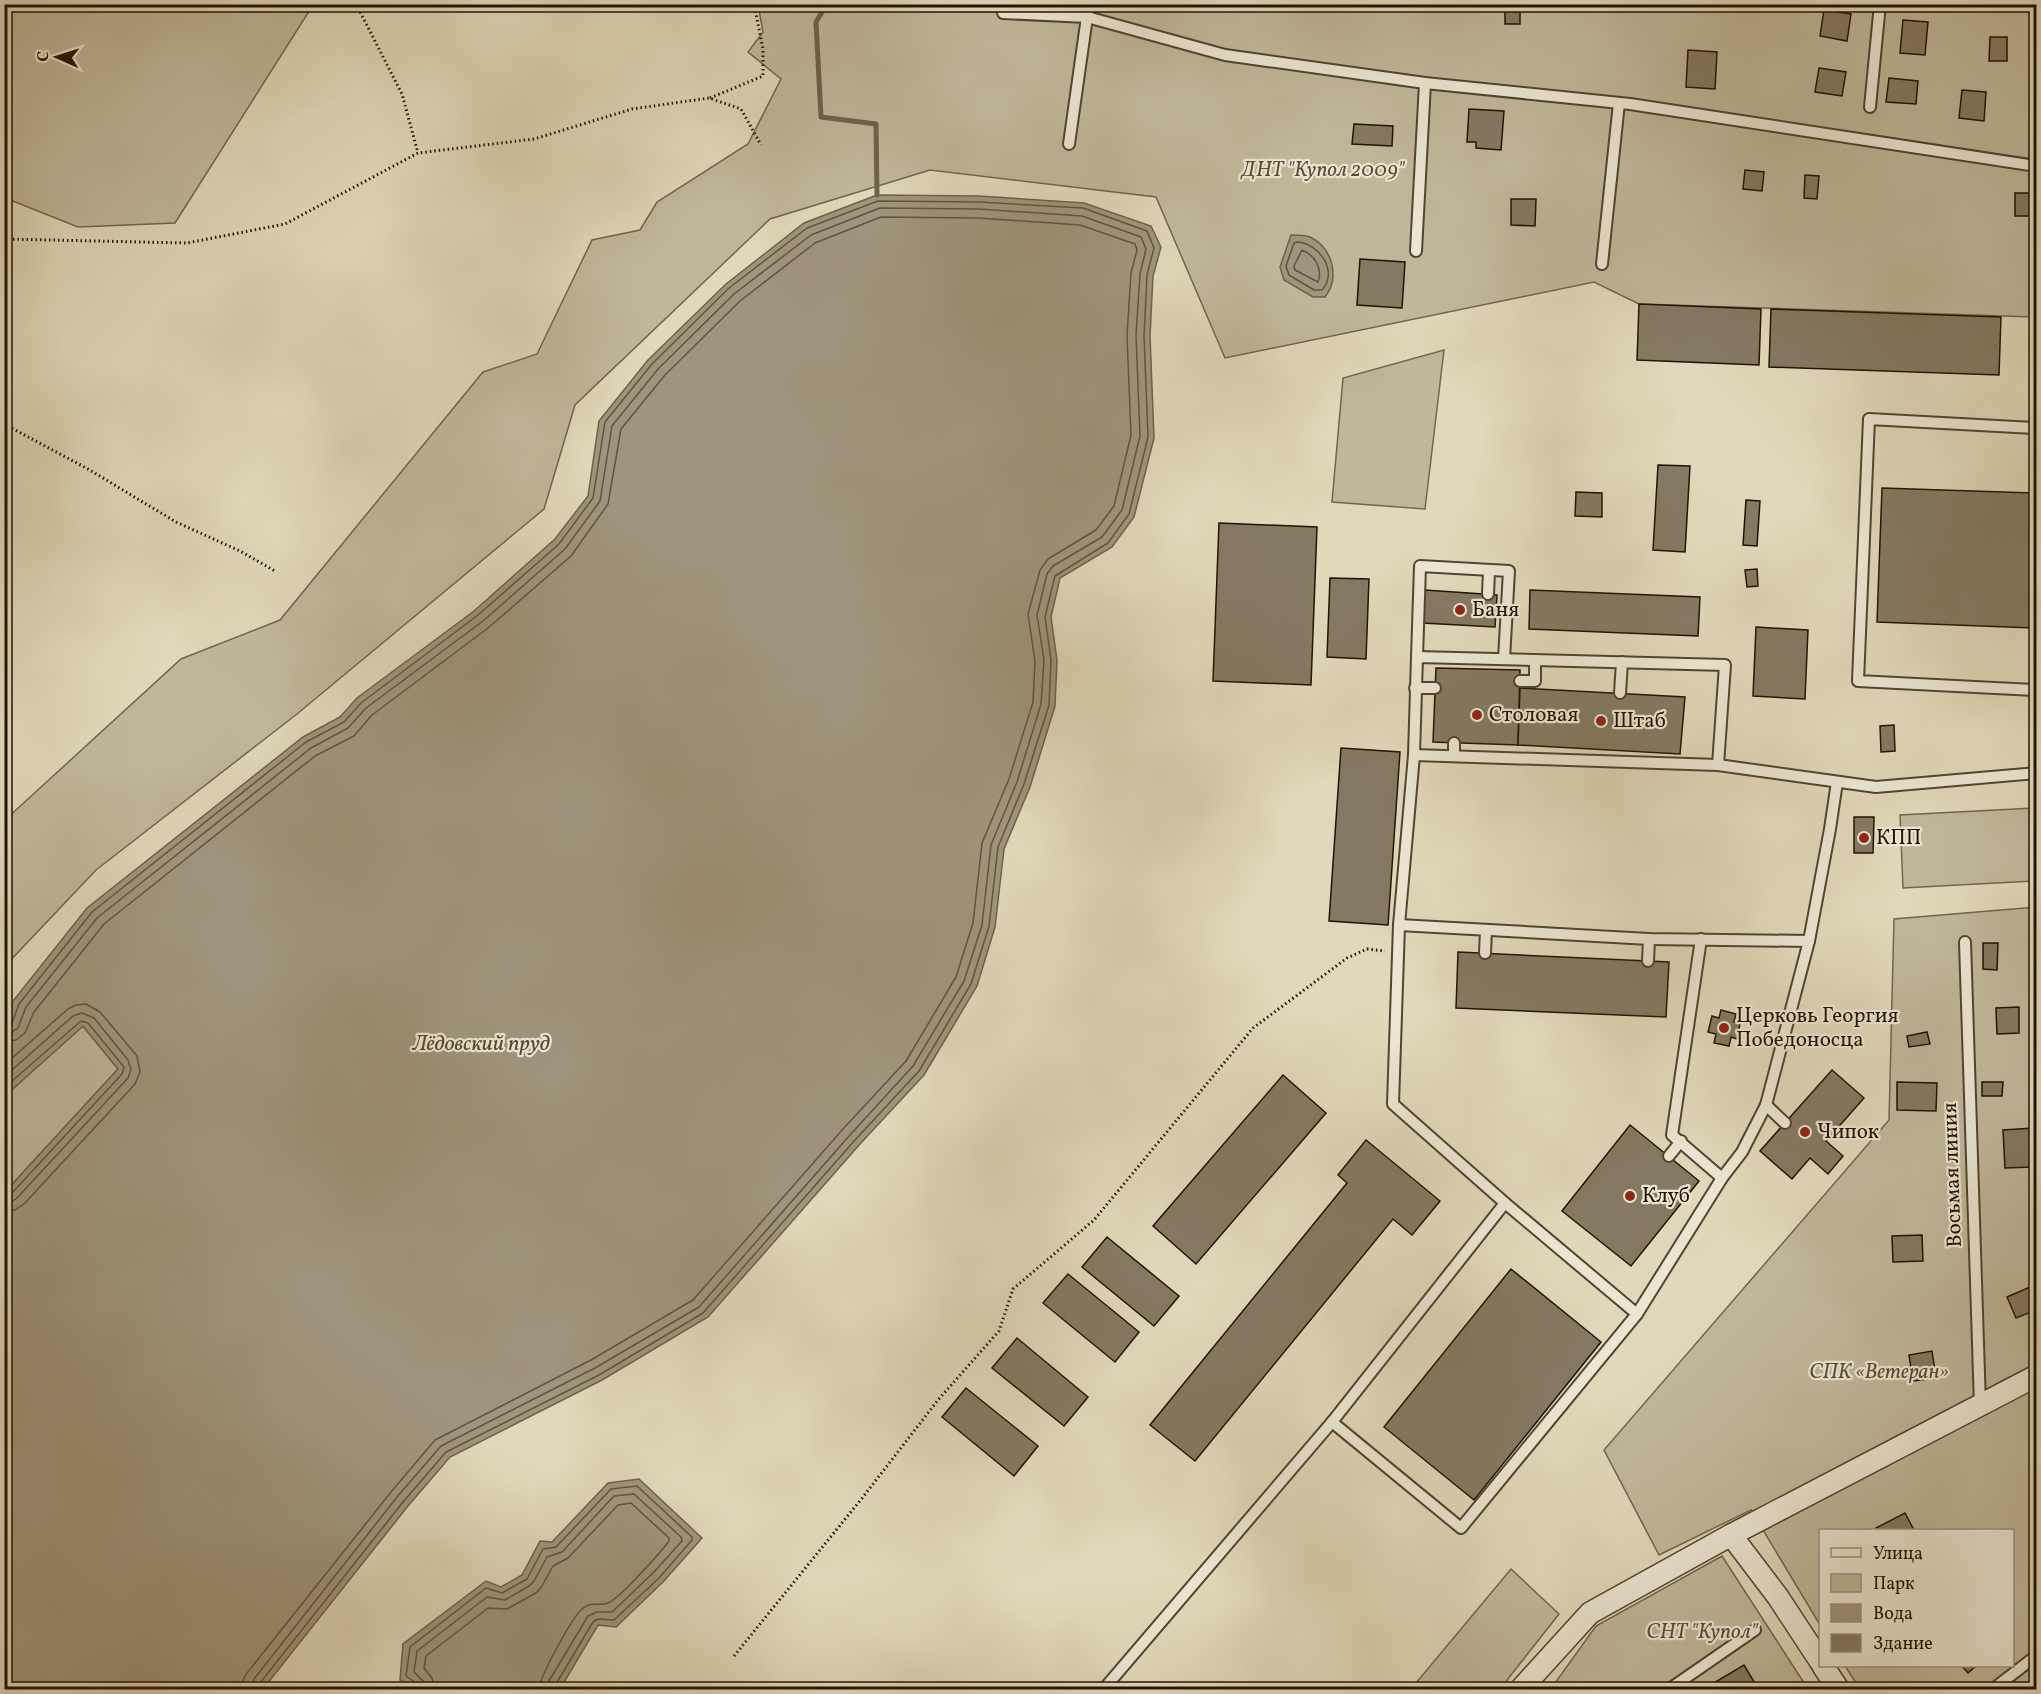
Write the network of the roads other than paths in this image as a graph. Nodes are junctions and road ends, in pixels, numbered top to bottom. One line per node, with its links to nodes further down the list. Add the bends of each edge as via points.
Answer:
1 (1089, 4): 4 (lane)
2 (1880, 4): 7 (lane)
3 (1003, 13): 4 (lane)
4 (1087, 17): 5 (lane, via 1225,55); 8 (lane)
5 (1425, 82): 6 (lane); 10 (lane)
6 (1619, 103): 9 (lane); 11 (lane)
7 (1870, 107)
8 (1069, 144)
9 (2037, 166)
10 (1416, 251)
11 (1602, 264)
12 (2037, 428): 22 (lane, via 1869,419 1858,681)
13 (1489, 572): 14 (lane); 15 (lane, via 1420,566 1422,597); 16 (lane, via 1509,571)
14 (1488, 594)
15 (1417, 657): 16 (lane); 20 (lane)
16 (1504, 659): 17 (lane)
17 (1535, 660): 18 (lane); 19 (lane, via 1535,681)
18 (1622, 662): 23 (lane); 27 (lane, via 1725,665)
19 (1520, 681)
20 (1415, 688): 21 (lane); 25 (lane)
21 (1435, 688)
22 (2037, 690)
23 (1620, 693)
24 (1454, 743): 26 (lane)
25 (1414, 755): 26 (lane); 30 (lane)
26 (1454, 756): 27 (lane)
27 (1718, 765): 29 (lane)
28 (2037, 773): 29 (lane, via 1876,787)
29 (1837, 782): 34 (lane)
30 (1399, 925): 31 (lane); 43 (lane, via 1393,1104)
31 (1486, 930): 32 (lane); 36 (lane)
32 (1649, 939): 33 (lane); 37 (lane)
33 (1701, 939): 34 (lane); 40 (lane, via 1672,1135)
34 (1809, 940): 38 (lane)
35 (1965, 942): 46 (lane, Восьмая линия)
36 (1485, 953)
37 (1648, 961)
38 (1766, 1105): 39 (lane); 42 (lane, via 1742,1152)
39 (1785, 1123)
40 (1680, 1141): 41 (lane); 42 (lane)
41 (1669, 1156)
42 (1722, 1179): 44 (lane)
43 (1505, 1203): 44 (lane); 47 (lane)
44 (1637, 1314): 47 (lane, via 1461,1528)
45 (2037, 1376): 46 (street)
46 (1980, 1406): 48 (street)
47 (1332, 1422): 53 (lane)
48 (1731, 1535): 51 (street); 54 (street, via 1590,1613)
49 (1755, 1630): 55 (lane)
50 (2037, 1656): 57 (lane)
51 (1819, 1658)
52 (1824, 1667): 56 (street)
53 (1103, 1689)
54 (1520, 1689)
55 (1668, 1689)
56 (1839, 1689)
57 (1992, 1689)

